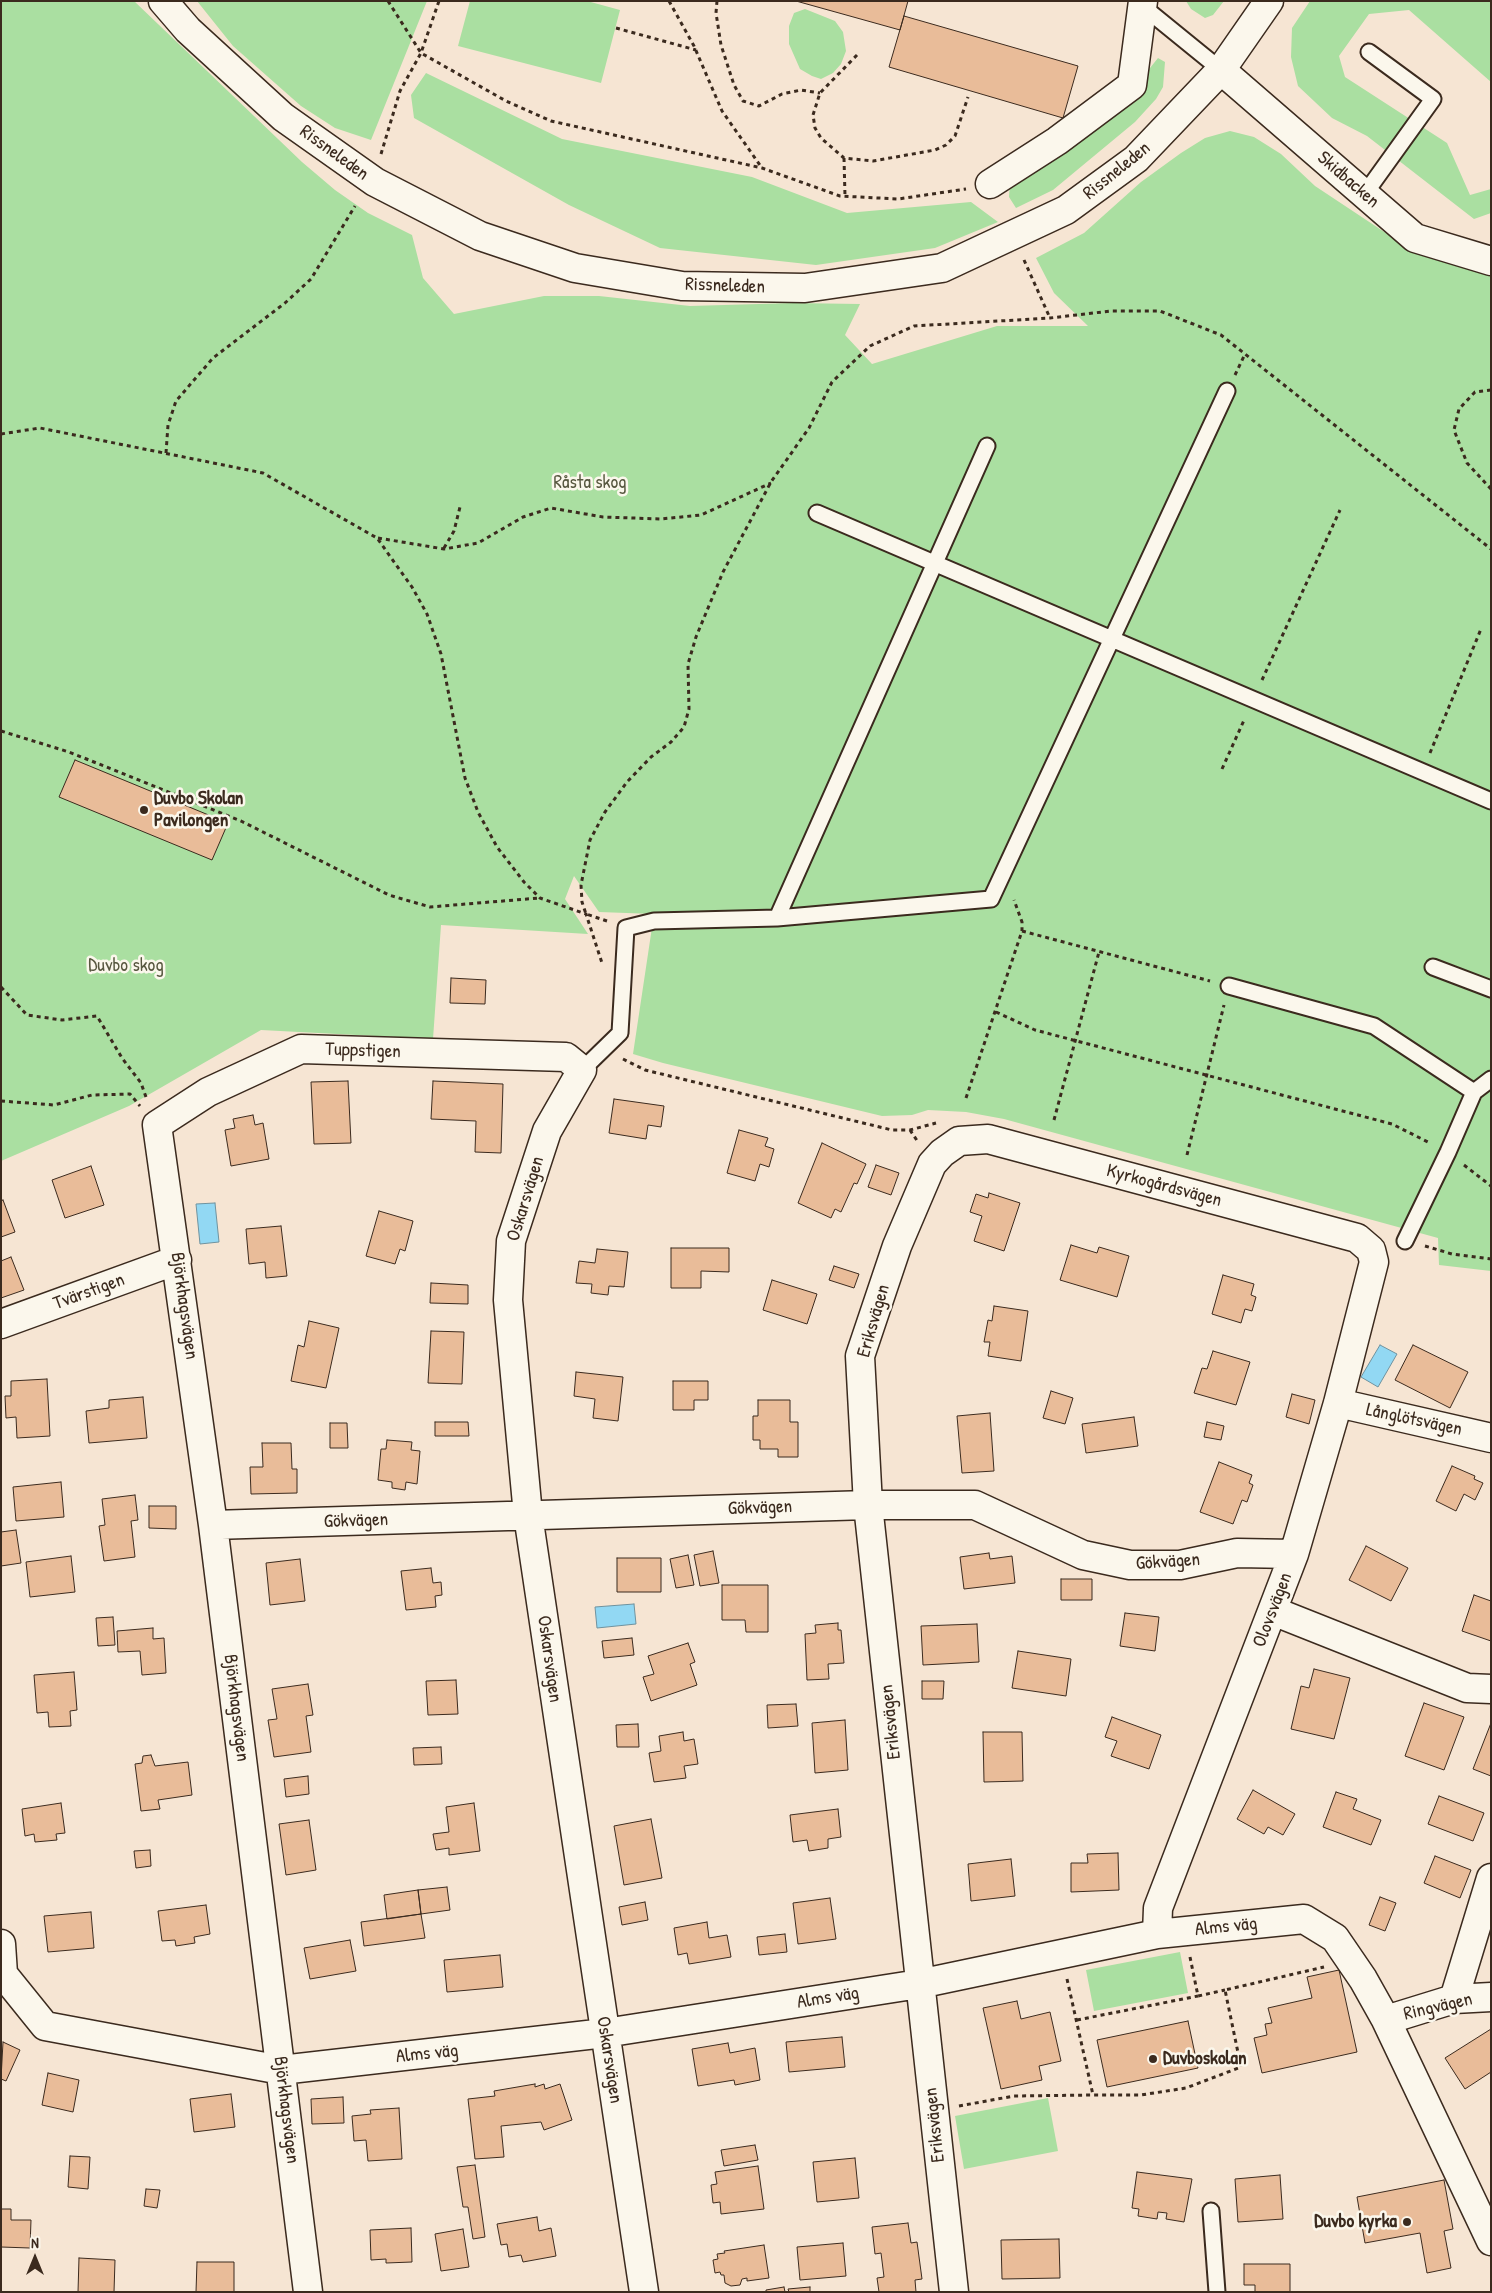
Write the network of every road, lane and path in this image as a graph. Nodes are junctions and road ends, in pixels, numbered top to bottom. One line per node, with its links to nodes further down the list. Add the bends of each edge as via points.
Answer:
1 (163, 1): 13 (street, Rissneleden, via 188,30 283,117 374,182 480,236 575,268 682,286 805,288 942,268 1066,210 1136,160)
2 (388, 1): 11 (path)
3 (439, 1): 11 (path)
4 (669, 1): 9 (path)
5 (717, 1): 14 (path, via 721,45 743,101 759,106 782,94 801,90)
6 (1269, 1): 13 (street, Rissneleden)
7 (1142, 3): 13 (lane); 19 (street, via 1132,84 1057,141)
8 (616, 28): 9 (path)
9 (696, 50): 18 (path, via 722,111)
10 (1369, 52): 20 (lane, via 1432,99)
11 (422, 53): 17 (path, via 400,91 386,145); 18 (path, via 506,101 551,121)
12 (857, 55): 14 (path)
13 (1221, 70): 20 (street, Skidbacken)
14 (820, 93): 16 (path, via 813,115 815,128 821,138)
15 (968, 96): 16 (path, via 955,136 946,145 910,156 872,161)
16 (844, 158): 21 (path)
17 (377, 163)
18 (762, 168): 21 (path)
19 (990, 184): 21 (path, via 898,199)
20 (1364, 194): 24 (street, Skidbacken, via 1415,238)
21 (845, 196)
22 (355, 206): 30 (path, via 311,279 213,358 176,401 168,425)
23 (1024, 260): 25 (path)
24 (1491, 262)
25 (1050, 318)
26 (1491, 390): 32 (path, via 1475,392 1458,409 1454,430 1467,463)
27 (1228, 391): 40 (lane)
28 (1, 434): 30 (path, via 40,428)
29 (987, 446): 38 (lane)
30 (166, 453): 36 (path, via 263,473)
31 (771, 482): 37 (path, via 701,515 602,517 551,508 523,517 478,543)
32 (1491, 489)
33 (460, 507): 37 (path, via 454,531)
34 (1340, 510): 41 (path)
35 (817, 513): 38 (lane)
36 (377, 538): 37 (path); 46 (path, via 427,614 441,654 465,778 478,812 497,847)
37 (444, 549)
38 (936, 564): 40 (lane); 48 (lane)
39 (1482, 629): 44 (path)
40 (1111, 639): 41 (lane); 47 (lane)
41 (1253, 700): 43 (path); 44 (lane)
42 (1, 731): 46 (path, via 69,752 241,821 389,895 430,907)
43 (1222, 769)
44 (1422, 772): 45 (lane)
45 (1491, 801)
46 (540, 898): 50 (path, via 586,914)
47 (991, 900): 48 (lane); 49 (path, via 1015,900)
48 (777, 918): 58 (lane, Oskarsvägen, via 654,921 626,928 620,1033)
49 (1022, 931): 51 (path); 56 (path)
50 (592, 934)
51 (1099, 952): 53 (path); 57 (path)
52 (1432, 967): 55 (lane)
53 (1229, 986): 59 (path); 61 (lane, via 1374,1026)
54 (1, 987): 65 (path, via 27,1015 62,1020 97,1016 141,1083)
55 (1491, 990)
56 (996, 1012): 57 (path, via 1035,1030); 62 (path)
57 (1075, 1040): 59 (path); 64 (path)
58 (582, 1070): 65 (street, Tuppstigen, via 566,1057 301,1049 208,1092); 78 (street, Oskarsvägen, via 547,1132 512,1242 508,1300)
59 (1207, 1075): 66 (path, via 1392,1124); 67 (path)
60 (1491, 1079): 61 (lane)
61 (1474, 1092): 66 (lane)
62 (966, 1098)
63 (1, 1101): 65 (path, via 54,1105 92,1095 130,1094)
64 (1054, 1120)
65 (157, 1125): 72 (street, Björkhagsvägen)
66 (1448, 1152): 69 (path); 70 (lane)
67 (1187, 1155)
68 (932, 1164): 73 (street, Kyrkogårdsvägen, via 959,1141 988,1139 1357,1238 1370,1250 1374,1262); 77 (street, Eriksvägen, via 896,1246 860,1356)
69 (1491, 1186)
70 (1405, 1241): 71 (path, via 1452,1254)
71 (1491, 1259)
72 (178, 1260): 74 (street, Tvärstigen); 79 (street, Björkhagsvägen)
73 (1369, 1278): 75 (street, Olovsvägen)
74 (1, 1324)
75 (1338, 1403): 76 (street, Långlötsvägen); 80 (street, Olovsvägen)
76 (1491, 1438)
77 (868, 1505): 78 (street, Gökvägen); 80 (street, Gökvägen, via 975,1505 1083,1555 1130,1566 1180,1565 1237,1553); 90 (street, Eriksvägen)
78 (528, 1515): 79 (street, Gökvägen); 97 (street, Oskarsvägen)
79 (213, 1525): 98 (street, Björkhagsvägen)
80 (1294, 1554): 81 (street, Olovsvägen)
81 (1273, 1611): 82 (street, via 1467,1688); 85 (street, Olovsvägen, via 1158,1908)
82 (1491, 1689)
83 (1491, 1878): 94 (street)
84 (1184, 1931): 85 (street, Alms väg); 88 (street, Alms väg, via 1304,1919 1335,1938); 92 (path)
85 (1157, 1934): 87 (street, Alms väg)
86 (1, 1944): 89 (street)
87 (1062, 1954): 90 (street, Alms väg); 95 (path)
88 (1351, 1961): 91 (path); 96 (street, Alms väg)
89 (2, 1975): 98 (street, Alms väg, via 45,2026)
90 (920, 1984): 97 (street, Alms väg); 100 (street, Eriksvägen)
91 (1225, 1990): 92 (path); 99 (path, via 1241,2067 1186,2088 1141,2095)
92 (1198, 1996): 95 (path)
93 (1491, 1997): 94 (street, Ringvägen)
94 (1454, 2000): 96 (street, Ringvägen)
95 (1076, 2020): 99 (path)
96 (1386, 2020): 102 (street, Alms väg)
97 (604, 2033): 98 (street, Alms väg); 104 (street, Oskarsvägen)
98 (281, 2070): 103 (street, Björkhagsvägen)
99 (1093, 2095): 100 (path, via 1014,2096)
100 (934, 2110): 105 (street, Eriksvägen)
101 (1212, 2211): 106 (lane)
102 (1491, 2241)
103 (308, 2292)
104 (644, 2292)
105 (954, 2292)
106 (1218, 2292)

